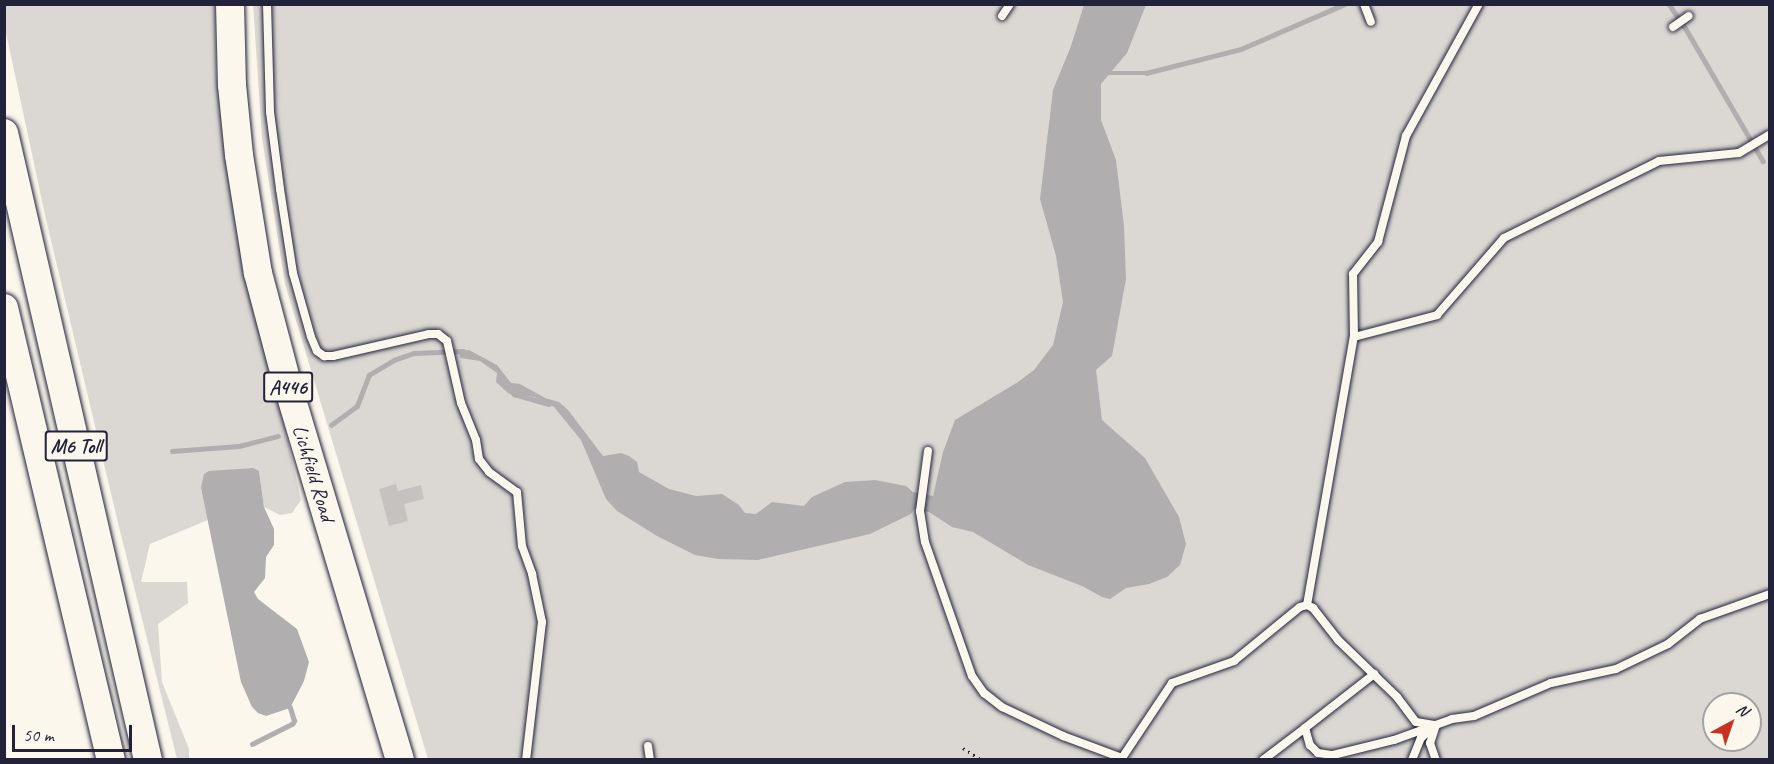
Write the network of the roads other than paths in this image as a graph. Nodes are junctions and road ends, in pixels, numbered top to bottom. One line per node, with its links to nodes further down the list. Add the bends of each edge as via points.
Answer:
1 (230, 4): 28 (highway, Lichfield Road / A446, via 238,155 258,273 297,418)
2 (267, 4): 29 (lane, via 270,112 280,189 294,273 317,351 333,356 438,334 447,341 479,459 517,492 522,546 542,622)
3 (1010, 4): 6 (lane)
4 (1364, 4): 8 (lane)
5 (1479, 4): 13 (lane, via 1406,136 1378,242 1353,274)
6 (1002, 16)
7 (1689, 16): 9 (lane)
8 (1371, 22)
9 (1673, 27)
10 (4, 133): 27 (highway, M6 Toll)
11 (1769, 135): 13 (lane, via 1739,153 1659,161 1504,238 1437,315)
12 (4, 308): 26 (highway, M6 Toll)
13 (1354, 337): 16 (lane)
14 (928, 451): 25 (lane, via 920,511 925,542 972,676 984,693 1021,717)
15 (1770, 594): 19 (lane, via 1700,619 1668,644 1616,669 1551,683 1474,716)
16 (1306, 605): 17 (lane); 25 (lane, via 1234,661 1172,683)
17 (1374, 674): 18 (lane); 20 (lane)
18 (1416, 722): 19 (lane); 21 (lane)
19 (1436, 725): 21 (lane); 22 (lane); 23 (lane)
20 (1305, 728): 21 (lane, via 1310,745 1318,753 1334,755); 31 (lane)
21 (1410, 733): 22 (lane)
22 (1421, 738): 23 (lane); 32 (lane)
23 (1430, 743): 33 (lane)
24 (648, 746): 30 (lane)
25 (1121, 758)
26 (111, 759)
27 (148, 759)
28 (400, 759)
29 (526, 759)
30 (650, 759)
31 (1263, 759)
32 (1412, 759)
33 (1436, 759)

